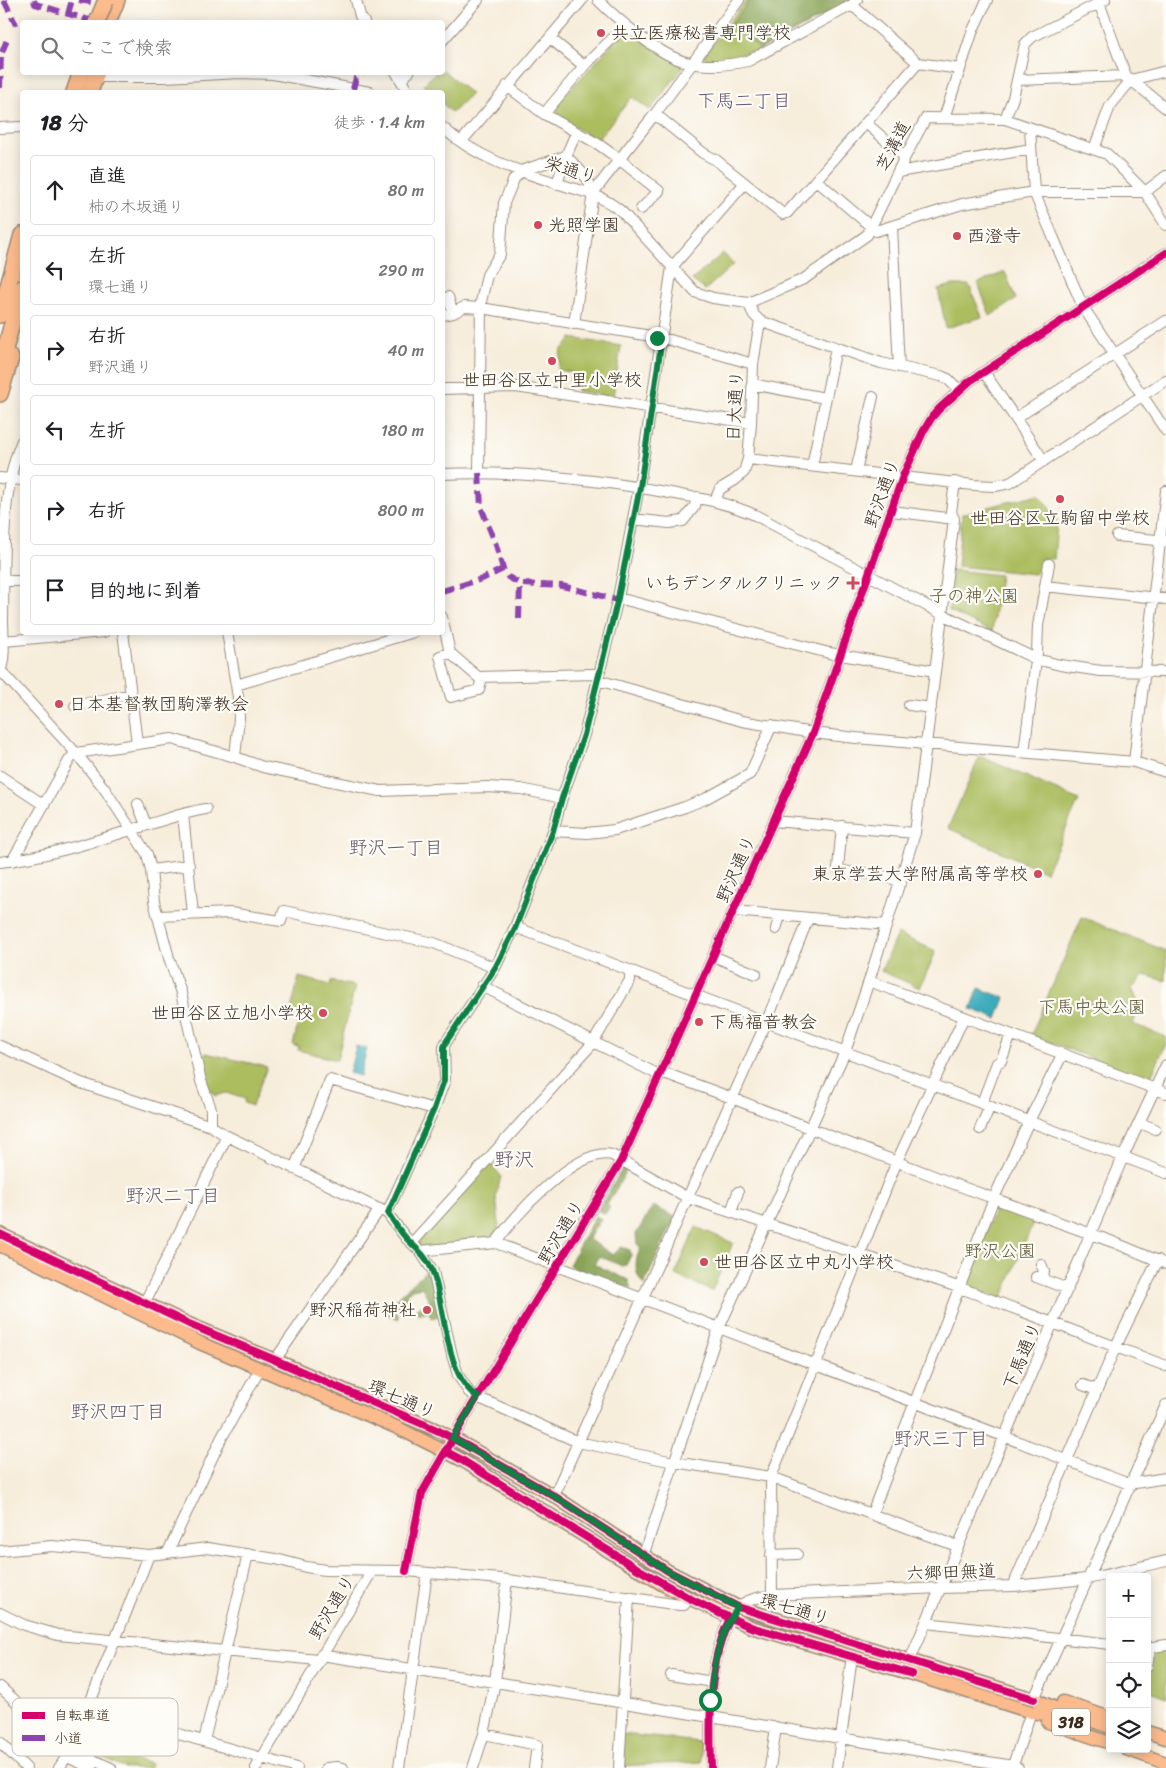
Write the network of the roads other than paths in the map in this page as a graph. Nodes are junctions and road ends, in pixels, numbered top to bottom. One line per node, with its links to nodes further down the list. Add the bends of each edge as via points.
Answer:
1 (99, 0): 13 (highway)
2 (107, 0): 14 (highway, bridge)
3 (117, 0): 15 (highway)
4 (124, 0): 16 (highway)
5 (356, 0): 17 (street)
6 (478, 0): 19 (street)
7 (582, 0): 20 (street)
8 (598, 0): 18 (street)
9 (739, 0): 21 (street)
10 (987, 0): 24 (street)
11 (1100, 1): 34 (street); 35 (street, via 1032,37 1025,44)
12 (854, 2): 21 (street, via 748,61 730,65); 22 (street)
13 (91, 20)
14 (100, 20)
15 (109, 20)
16 (116, 20)
17 (363, 20)
18 (624, 24): 21 (street, via 666,53); 23 (street)
19 (445, 37)
20 (550, 38): 23 (street); 36 (street)
21 (692, 63): 45 (street)
22 (918, 63): 24 (street); 48 (street)
23 (584, 66): 44 (street)
24 (960, 69): 46 (street)
25 (1166, 71): 34 (street)
26 (71, 75): 37 (highway)
27 (86, 75): 38 (highway)
28 (87, 75): 39 (highway)
29 (88, 75): 40 (highway)
30 (139, 75): 31 (street)
31 (185, 75)
32 (278, 75): 41 (street)
33 (399, 76): 42 (street)
34 (1128, 78): 35 (street); 43 (street); 56 (street, via 1110,106)
35 (1017, 80): 47 (street)
36 (507, 86): 44 (street); 54 (street)
37 (66, 90)
38 (75, 90)
39 (83, 90)
40 (90, 90)
41 (349, 90)
42 (407, 90)
43 (1166, 108)
44 (544, 114): 53 (street)
45 (655, 114): 59 (street); 64 (street)
46 (944, 118): 47 (street, 芝溝道); 58 (street, 芝溝道, via 926,118)
47 (1005, 119): 51 (street, 芝溝道)
48 (866, 123): 58 (street); 63 (street)
49 (20, 127): 50 (street)
50 (0, 128)
51 (1030, 128): 55 (street); 56 (street, 芝溝道)
52 (445, 130): 54 (street, 栄通り)
53 (576, 133): 57 (street); 59 (street)
54 (461, 142): 60 (street, 栄通り, via 480,155)
55 (1031, 149): 61 (street); 66 (street)
56 (1094, 149): 67 (street, 芝溝道, via 1107,154)
57 (566, 156): 60 (street); 65 (street); 68 (street, via 587,178)
58 (905, 156): 61 (street, 芝溝道)
59 (619, 159): 68 (street); 69 (street, via 659,191)
60 (521, 171): 65 (street, 栄通り); 81 (street, via 504,203 500,254 487,275)
61 (898, 172): 71 (street, 芝溝道)
62 (1166, 176): 67 (street)
63 (816, 180): 64 (street, via 783,214); 71 (street)
64 (745, 183): 76 (street)
65 (557, 184): 68 (street, 栄通り)
66 (1034, 192): 67 (street); 72 (street, via 962,204); 80 (street)
67 (1145, 192): 70 (street, 芝溝道)
68 (592, 193): 76 (street, 栄通り, via 622,212); 86 (street)
69 (641, 209)
70 (1166, 225)
71 (871, 227): 72 (street, via 876,231); 79 (street, 芝溝道, via 867,235 804,278)
72 (892, 227): 94 (street)
73 (20, 241): 82 (highway)
74 (1166, 253): 80 (street, 野沢通り)
75 (20, 260): 88 (highway)
76 (672, 267): 79 (street, 栄通り, via 695,292); 89 (street)
77 (20, 295): 93 (highway)
78 (448, 296): 83 (street)
79 (748, 303): 84 (street)
80 (1083, 306): 91 (street); 95 (street, 野沢通り)
81 (482, 308): 83 (street, via 464,307); 86 (street); 98 (street)
82 (1, 310)
83 (448, 314)
84 (760, 321): 90 (street); 92 (street, 日大通り)
85 (1166, 321): 91 (street)
86 (574, 324): 89 (street)
87 (20, 325): 101 (highway)
88 (0, 331)
89 (662, 338): 92 (street); 105 (street)
90 (836, 348): 94 (street); 104 (street)
91 (1115, 354): 102 (street); 106 (street)
92 (753, 364): 97 (street, 日大通り)
93 (0, 367)
94 (899, 367): 100 (street, via 941,376)
95 (984, 372): 100 (street, 野沢通り); 106 (street)
96 (1166, 380): 102 (street)
97 (752, 384): 104 (street); 107 (street, 日大通り)
98 (481, 387): 99 (street); 105 (street, via 516,387); 114 (street)
99 (445, 389)
100 (959, 390): 116 (street, 野沢通り, via 932,417)
101 (0, 394)
102 (1143, 396): 108 (street); 111 (street)
103 (873, 397): 113 (street)
104 (825, 398): 112 (street)
105 (652, 408): 107 (street); 120 (street)
106 (1016, 418): 111 (street)
107 (751, 424): 110 (street, 日大通り)
108 (1166, 432)
109 (20, 446): 117 (street)
110 (748, 459): 112 (street); 123 (street, 日大通り, via 744,472 720,489)
111 (1044, 461): 119 (street, via 1003,485)
112 (812, 466): 113 (street)
113 (856, 471): 116 (street)
114 (479, 473): 115 (street); 120 (street, via 558,476)
115 (445, 474)
116 (903, 476): 119 (street); 124 (street, 野沢通り)
117 (5, 478): 118 (street); 131 (street)
118 (20, 480)
119 (955, 482): 126 (street, via 951,512)
120 (640, 487): 122 (street); 125 (street)
121 (1166, 492): 128 (street)
122 (697, 497): 123 (street); 125 (street, via 695,506 683,521 668,523)
123 (715, 500): 130 (street, via 755,515)
124 (892, 511): 126 (street); 130 (street, 野沢通り)
125 (633, 519): 135 (street)
126 (954, 519): 137 (street)
127 (1117, 536): 128 (street)
128 (1163, 541): 134 (street)
129 (1049, 564): 133 (street)
130 (868, 576): 137 (street); 145 (street, 野沢通り)
131 (4, 581): 132 (street); 143 (street)
132 (20, 581)
133 (1045, 586): 134 (street); 146 (street)
134 (1154, 597): 136 (street); 149 (street)
135 (618, 598): 145 (street); 152 (street)
136 (1166, 599)
137 (942, 614): 146 (street); 148 (street)
138 (445, 632): 144 (street)
139 (80, 635): 143 (street)
140 (122, 635): 154 (street)
141 (228, 635): 153 (street)
142 (392, 636): 153 (street)
143 (2, 645): 147 (street)
144 (450, 653): 151 (street); 151 (street, via 440,656 451,697 479,690)
145 (840, 656): 148 (street); 159 (street, 野沢通り)
146 (1036, 659): 149 (street, via 1093,670); 162 (street)
147 (1, 671): 163 (street)
148 (935, 671): 157 (street)
149 (1144, 672): 150 (street); 165 (street)
150 (1166, 672)
151 (482, 677): 152 (street, via 593,674)
152 (599, 677): 158 (street, via 717,714); 168 (street, via 584,735)
153 (236, 685): 164 (street, via 239,718)
154 (131, 694): 156 (street); 160 (street)
155 (909, 705): 157 (street)
156 (75, 706)
157 (931, 708): 161 (street)
158 (772, 725): 159 (street); 177 (street, via 750,774 704,799 615,830 587,833)
159 (814, 733): 161 (street); 173 (street, 野沢通り)
160 (137, 744): 163 (street); 164 (street, via 172,739)
161 (927, 744): 162 (street); 178 (street)
162 (1024, 752): 165 (street)
163 (76, 753): 170 (street); 176 (street)
164 (235, 757): 168 (street, via 263,767 380,791 521,788)
165 (1134, 762): 166 (street)
166 (1166, 772)
167 (0, 776): 170 (street)
168 (562, 798): 177 (street)
169 (138, 804): 174 (street)
170 (44, 805): 179 (street)
171 (206, 809): 172 (street)
172 (183, 814): 174 (street); 181 (street)
173 (774, 821): 175 (street); 184 (street, 野沢通り)
174 (146, 826): 176 (street)
175 (842, 826): 178 (street); 183 (street, via 838,868 843,872 886,876)
176 (132, 830): 179 (street, via 43,855); 182 (street, via 147,854)
177 (553, 831): 190 (street)
178 (916, 833): 183 (street)
179 (12, 860): 180 (street)
180 (0, 862)
181 (189, 865): 182 (street); 185 (street)
182 (151, 870): 186 (street)
183 (901, 882): 189 (street)
184 (734, 911): 187 (street); 192 (street, 野沢通り)
185 (193, 914): 186 (street); 193 (street, via 230,913 281,921 284,911 434,943)
186 (158, 916): 216 (street, via 182,993 201,1081 212,1109)
187 (780, 916): 188 (street); 191 (street)
188 (808, 919): 189 (street); 200 (street)
189 (887, 925): 196 (street)
190 (515, 927): 193 (street); 194 (street)
191 (776, 929)
192 (713, 956): 195 (street); 198 (street, 野沢通り)
193 (495, 968): 197 (street)
194 (630, 971): 198 (street); 202 (street, via 630,980)
195 (756, 974)
196 (869, 981): 199 (street); 204 (street)
197 (482, 986): 202 (street); 213 (street, via 444,1047 444,1080)
198 (696, 995): 200 (street); 207 (street, 野沢通り)
199 (964, 1017): 201 (street); 208 (street)
200 (766, 1023): 204 (street); 211 (street)
201 (1012, 1035): 205 (street); 212 (street, via 1002,1061 997,1063)
202 (593, 1042): 207 (street); 235 (street)
203 (0, 1046): 216 (street, via 82,1083)
204 (846, 1052): 208 (street); 217 (street)
205 (1062, 1055): 209 (street); 214 (street)
206 (1166, 1065): 209 (street, 下馬通り)
207 (660, 1074): 211 (street); 222 (street, 野沢通り)
208 (933, 1085): 212 (street); 223 (street)
209 (1155, 1089): 210 (street); 215 (street, 下馬通り)
210 (1166, 1093)
211 (732, 1098): 217 (street); 227 (street)
212 (986, 1105): 214 (street); 218 (street)
213 (434, 1109): 224 (street, via 330,1080); 229 (street)
214 (1029, 1121): 221 (street); 228 (street)
215 (1140, 1123): 219 (street); 221 (street, 下馬通り)
216 (211, 1126): 220 (street)
217 (812, 1129): 223 (street); 231 (street)
218 (980, 1129)
219 (1156, 1129)
220 (227, 1136): 224 (street); 245 (street)
221 (1123, 1157): 225 (street); 233 (street, 下馬通り)
222 (621, 1161): 227 (street); 234 (street, via 604,1153 577,1164 537,1196); 241 (street, 野沢通り)
223 (897, 1161): 228 (street); 238 (street)
224 (294, 1169): 229 (street)
225 (1166, 1173)
226 (738, 1192): 230 (street)
227 (688, 1198): 230 (street); 244 (street)
228 (994, 1198): 233 (street); 242 (street)
229 (384, 1211): 235 (street); 249 (street)
230 (730, 1212): 231 (street)
231 (767, 1224): 238 (street); 247 (street)
232 (0, 1234): 245 (main road, 環七通り / 318)
233 (1091, 1234): 239 (street); 243 (street, 下馬通り)
234 (496, 1243): 237 (street); 241 (street)
235 (412, 1244): 237 (street)
236 (0, 1245): 245 (main road, 環七通り / 318)
237 (420, 1251): 255 (street, via 433,1271 458,1375 469,1392)
238 (860, 1255): 242 (street); 250 (street)
239 (1162, 1262): 248 (street)
240 (1041, 1264): 243 (street, via 1044,1271 1039,1278)
241 (558, 1267): 244 (street); 255 (street, 野沢通り)
242 (958, 1287): 246 (street); 256 (street)
243 (1068, 1289): 246 (street, 下馬通り)
244 (642, 1299): 247 (street); 260 (street)
245 (142, 1309): 249 (main road, 環七通り / 318, via 189,1324); 252 (main road, 環七通り / 318, via 200,1343)
246 (1053, 1323): 248 (street); 258 (street, 下馬通り)
247 (719, 1328): 250 (street); 263 (street)
248 (1116, 1346): 251 (street); 254 (street)
249 (275, 1360): 259 (main road, 環七通り / 318)
250 (815, 1365): 256 (street); 264 (street)
251 (1166, 1366)
252 (260, 1369): 261 (main road, 環七通り / 318); 271 (street, via 221,1439)
253 (1083, 1385): 254 (street)
254 (1097, 1390): 262 (street)
255 (478, 1397): 259 (street, 野沢通り); 260 (street)
256 (914, 1402): 258 (street); 268 (street)
257 (1166, 1405): 266 (street)
258 (1005, 1437): 262 (street); 269 (street, 下馬通り)
259 (452, 1438): 261 (street, 野沢通り); 267 (main road, 環七通り / 318)
260 (578, 1442): 263 (street); 267 (street)
261 (444, 1451): 279 (street, 野沢通り, via 422,1492); 287 (main road, 環七通り / 318)
262 (1067, 1460): 266 (street); 283 (street)
263 (674, 1462): 264 (street); 276 (street)
264 (771, 1477): 268 (street); 275 (street)
265 (1166, 1478): 266 (street)
266 (1129, 1484): 281 (street)
267 (554, 1496): 276 (main road, 環七通り / 318)
268 (872, 1513): 269 (street)
269 (958, 1546): 284 (street, 下馬通り)
270 (0, 1551): 274 (street, via 52,1546)
271 (168, 1552): 272 (street, via 208,1548); 274 (street)
272 (248, 1554): 278 (street, via 325,1570); 297 (street)
273 (797, 1554): 275 (street)
274 (149, 1555): 293 (street)
275 (771, 1555): 285 (street)
276 (643, 1556): 288 (main road, 環七通り / 318)
277 (1166, 1561): 281 (street, 六郷田無道)
278 (372, 1571): 279 (street, 野沢通り); 299 (street, 野沢通り)
279 (406, 1571): 280 (street)
280 (427, 1573): 282 (street); 301 (street)
281 (1087, 1578): 283 (street, 六郷田無道); 292 (street)
282 (507, 1580): 286 (street); 303 (street)
283 (1014, 1586): 284 (street, 六郷田無道)
284 (940, 1588): 285 (street, 六郷田無道); 291 (street, 下馬通り)
285 (772, 1596): 288 (street, 六郷田無道, via 756,1598)
286 (629, 1598): 287 (street, via 680,1605); 310 (street)
287 (689, 1598): 290 (main road, 環七通り / 318)
288 (738, 1607): 290 (street); 300 (main road, 環七通り / 318)
289 (0, 1613): 293 (street, via 24,1625 58,1635)
290 (730, 1618): 298 (main road, 環七通り / 318); 304 (street, via 713,1666)
291 (926, 1622): 292 (street); 300 (street, 下馬通り)
292 (1060, 1638): 294 (street); 309 (street)
293 (116, 1639): 297 (street); 308 (street)
294 (1106, 1644)
295 (1166, 1645): 296 (street)
296 (1151, 1648)
297 (226, 1651): 299 (street); 323 (street)
298 (852, 1656): 312 (main road, 環七通り / 318); 321 (street)
299 (320, 1658): 301 (street); 336 (street, 野沢通り)
300 (910, 1660): 309 (main road, 環七通り / 318)
301 (413, 1670): 303 (street); 347 (street)
302 (671, 1675): 304 (street)
303 (495, 1682): 310 (street); 319 (street)
304 (712, 1682): 313 (street)
305 (0, 1687): 307 (street)
306 (0, 1697): 311 (street)
307 (12, 1698)
308 (92, 1698)
309 (1034, 1699): 314 (main road, via 1057,1700); 315 (main road, 環七通り / 318)
310 (624, 1703): 313 (street); 350 (street)
311 (12, 1707)
312 (1031, 1712): 320 (main road, 環七通り / 318, via 1053,1715); 325 (main road, via 1049,1722); 338 (street)
313 (710, 1716): 316 (street); 351 (street)
314 (1106, 1717)
315 (1106, 1726)
316 (776, 1727): 321 (street); 352 (street)
317 (1151, 1733): 322 (main road)
318 (178, 1734): 323 (street)
319 (484, 1734): 348 (street); 349 (street, via 537,1745)
320 (1106, 1735)
321 (841, 1738): 338 (street); 353 (street)
322 (1166, 1738)
323 (204, 1741): 336 (street)
324 (0, 1742): 330 (street)
325 (1106, 1742)
326 (1151, 1742): 327 (main road)
327 (1166, 1747)
328 (1151, 1750): 335 (main road)
329 (1137, 1753): 337 (main road)
330 (12, 1754)
331 (14, 1756): 339 (street)
332 (67, 1756): 340 (street)
333 (74, 1756): 341 (street)
334 (77, 1756): 342 (street)
335 (1166, 1756)
336 (263, 1757): 343 (street, 野沢通り); 344 (street)
337 (1166, 1763)
338 (1015, 1767)
339 (26, 1768)
340 (59, 1768)
341 (92, 1768)
342 (111, 1768)
343 (256, 1768)
344 (297, 1768)
345 (326, 1768): 346 (street)
346 (343, 1768)
347 (399, 1768)
348 (473, 1768)
349 (534, 1768)
350 (620, 1768)
351 (711, 1768)
352 (770, 1768)
353 (837, 1768)

